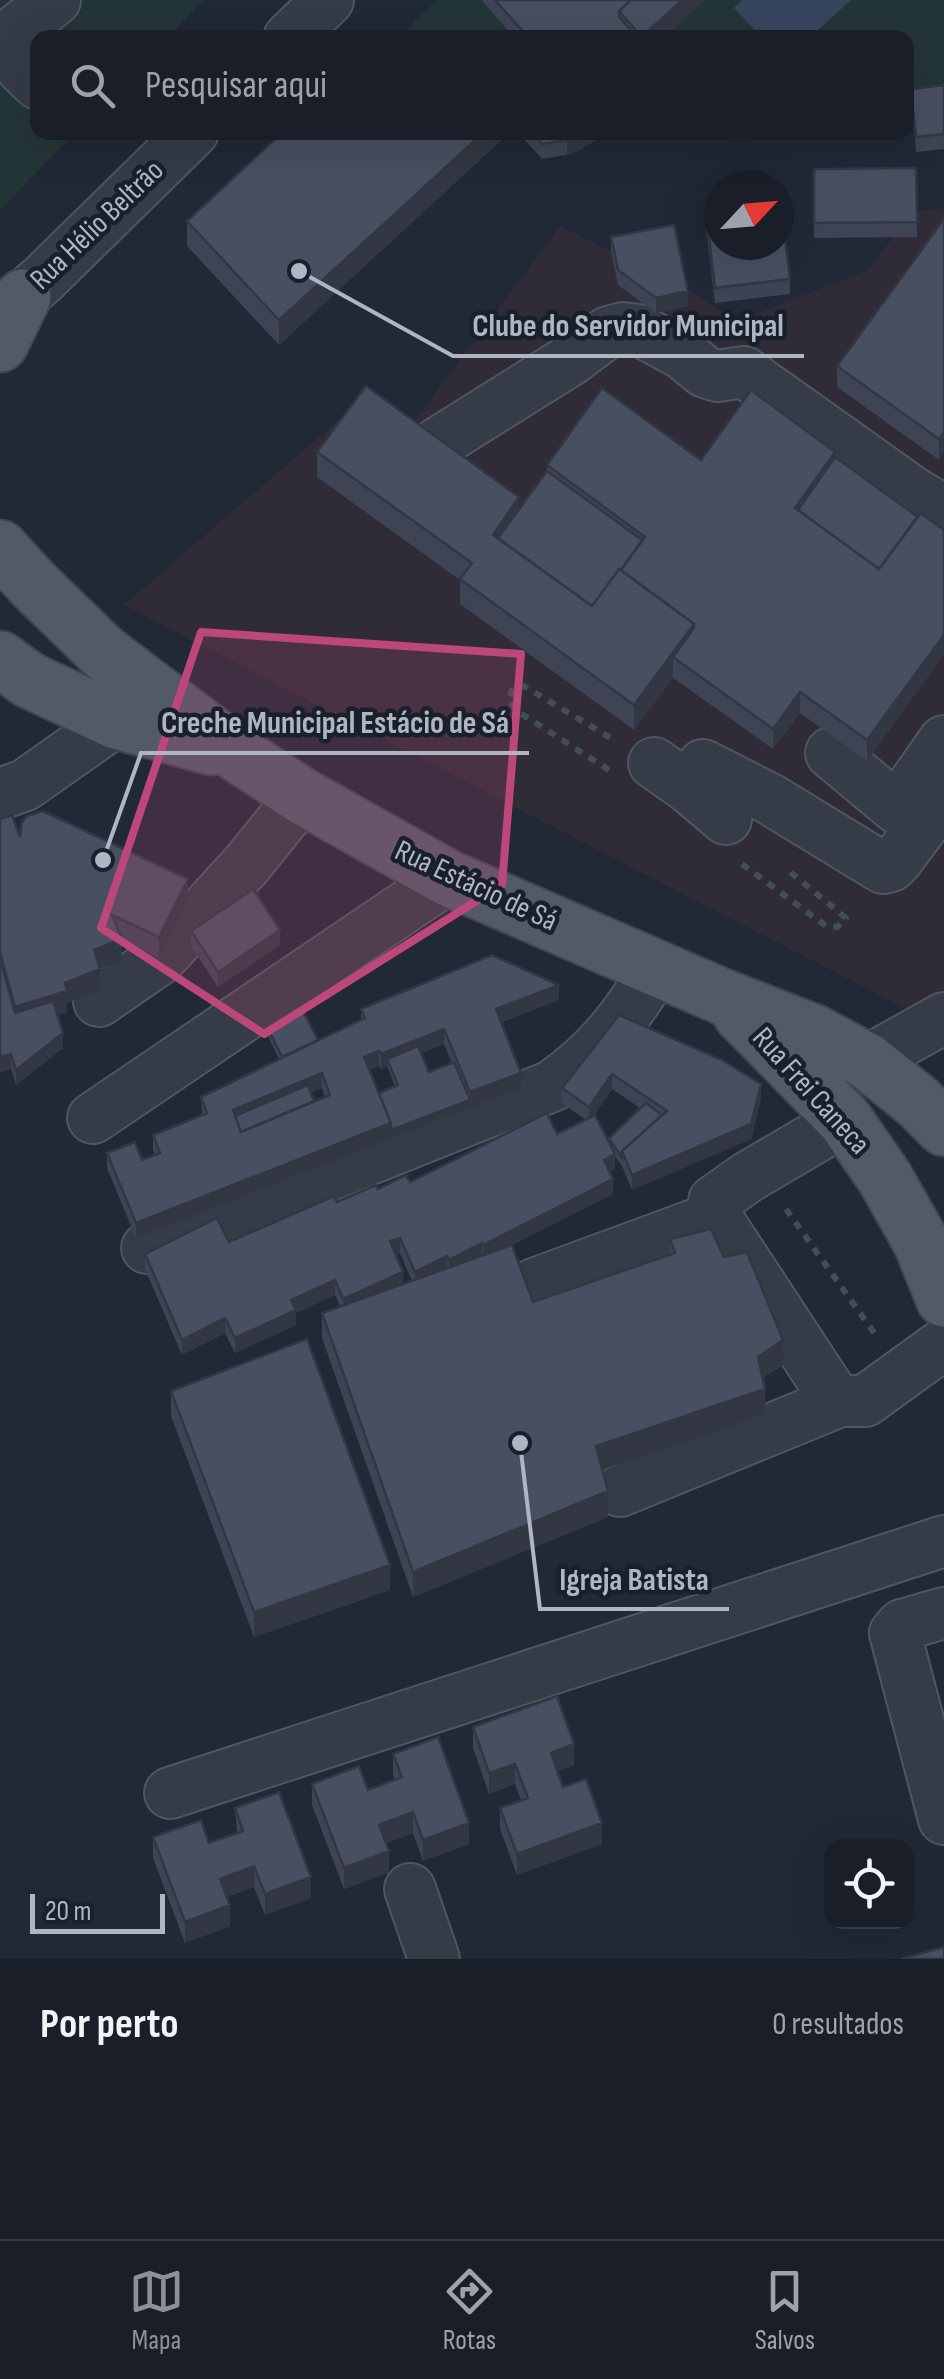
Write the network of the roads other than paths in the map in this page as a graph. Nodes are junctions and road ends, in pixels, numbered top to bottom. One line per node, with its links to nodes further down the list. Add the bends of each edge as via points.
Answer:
1 (55, 0): 4 (street, via 6,38)
2 (328, 0): 3 (street)
3 (297, 30)
4 (30, 76)
5 (184, 140): 6 (street, Rua Hélio Beltrão)
6 (8, 319)
7 (438, 443): 8 (street, via 608,332 638,330 704,372 744,372)
8 (944, 511)
9 (0, 548): 13 (main road, Rua Estácio de Sá, via 103,652)
10 (0, 659): 11 (main road, Rua Estácio de Sá)
11 (116, 721): 13 (main road, Rua Estácio de Sá); 15 (street, via 25,785)
12 (944, 740): 14 (street, via 897,808)
13 (239, 754): 16 (main road, Rua Estácio de Sá)
14 (831, 754)
15 (0, 794)
16 (302, 796): 19 (main road, Rua Estácio de Sá); 22 (street, via 160,960)
17 (944, 797): 18 (street, via 897,860 883,868 703,765 672,775)
18 (726, 819)
19 (448, 878): 20 (main road, Rua Estácio de Sá); 25 (street)
20 (656, 968): 21 (main road, Rua Estácio de Sá); 29 (street, via 626,1017 552,1086)
21 (724, 997): 24 (main road, Rua Estácio de Sá); 26 (main road, Rua Frei Caneca)
22 (99, 1001)
23 (944, 1018): 24 (street)
24 (867, 1061): 27 (main road, Rua Estácio de Sá)
25 (93, 1118)
26 (846, 1120): 28 (street, via 714,1202); 31 (main road, Rua Frei Caneca, via 921,1242)
27 (944, 1128)
28 (716, 1217): 30 (street); 33 (street, via 798,1315)
29 (147, 1248)
30 (534, 1284)
31 (944, 1299)
32 (944, 1344): 33 (street, via 864,1401)
33 (840, 1401): 34 (street)
34 (620, 1491)
35 (944, 1542): 37 (street)
36 (944, 1613): 38 (street, via 895,1633)
37 (170, 1793)
38 (944, 1819)
39 (410, 1889): 40 (street)
40 (434, 1959)

